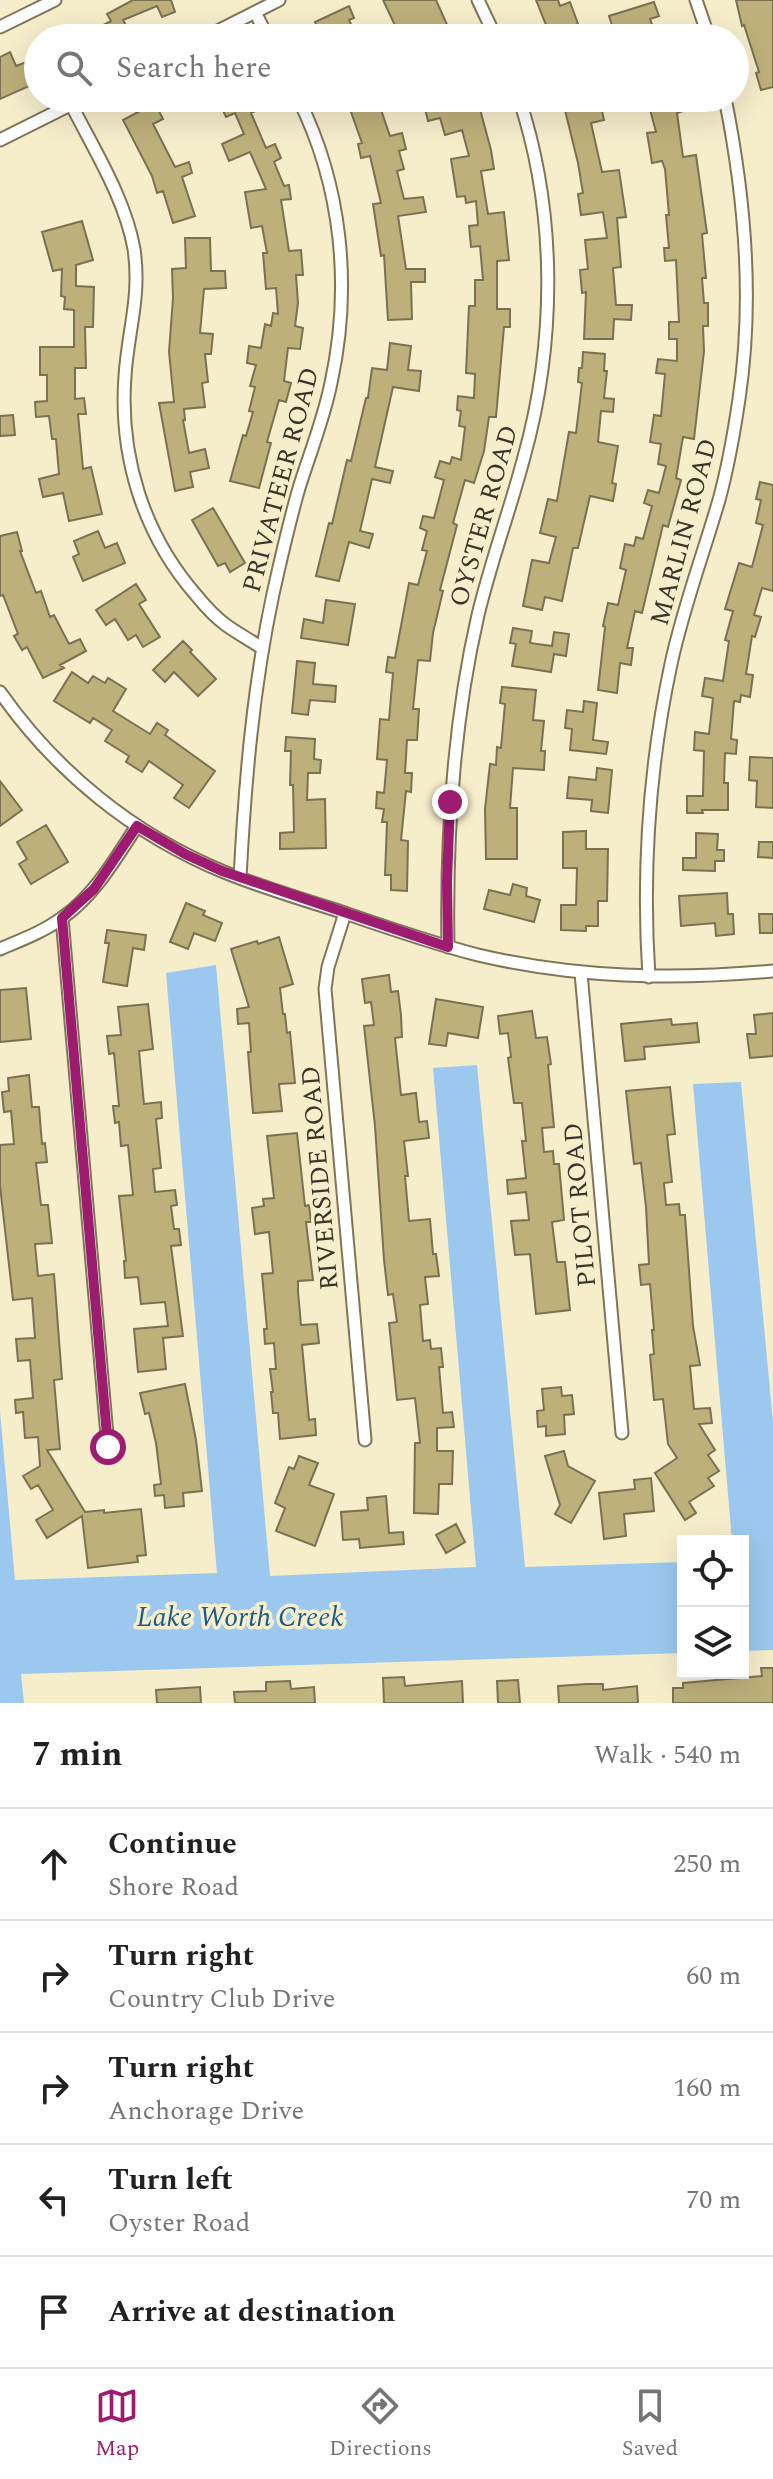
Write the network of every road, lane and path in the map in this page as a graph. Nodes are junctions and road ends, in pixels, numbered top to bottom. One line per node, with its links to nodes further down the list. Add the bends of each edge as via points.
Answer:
1 (55, 0): 10 (street)
2 (279, 0): 5 (street)
3 (478, 0): 8 (street)
4 (696, 0): 9 (street)
5 (255, 12): 6 (street); 7 (street)
6 (231, 24)
7 (261, 24)
8 (489, 24)
9 (704, 24)
10 (0, 27)
11 (55, 112): 16 (street)
12 (75, 112): 17 (street, via 119,200 134,248 136,309 123,398 140,501 185,582 225,624)
13 (304, 112): 17 (street, PRIVATEER ROAD, via 332,192 342,304 330,387 281,557)
14 (522, 112): 23 (street, OYSTER ROAD, via 546,244 544,357 524,458 494,553 466,676 450,802)
15 (728, 112): 27 (street, MARLIN ROAD, via 744,220 745,344 728,461 660,719 647,834)
16 (0, 140)
17 (262, 648): 20 (street, PRIVATEER ROAD)
18 (0, 692): 19 (street, via 73,776)
19 (137, 826): 20 (street); 22 (street, via 94,889)
20 (240, 878): 21 (street)
21 (345, 913): 23 (street); 29 (street, RIVERSIDE ROAD, via 325,989)
22 (62, 918): 24 (street); 30 (street)
23 (448, 947): 26 (street)
24 (0, 949)
25 (773, 971): 27 (street)
26 (581, 973): 27 (street); 28 (street, PILOT ROAD)
27 (649, 977)
28 (622, 1433)
29 (365, 1440)
30 (108, 1447)

